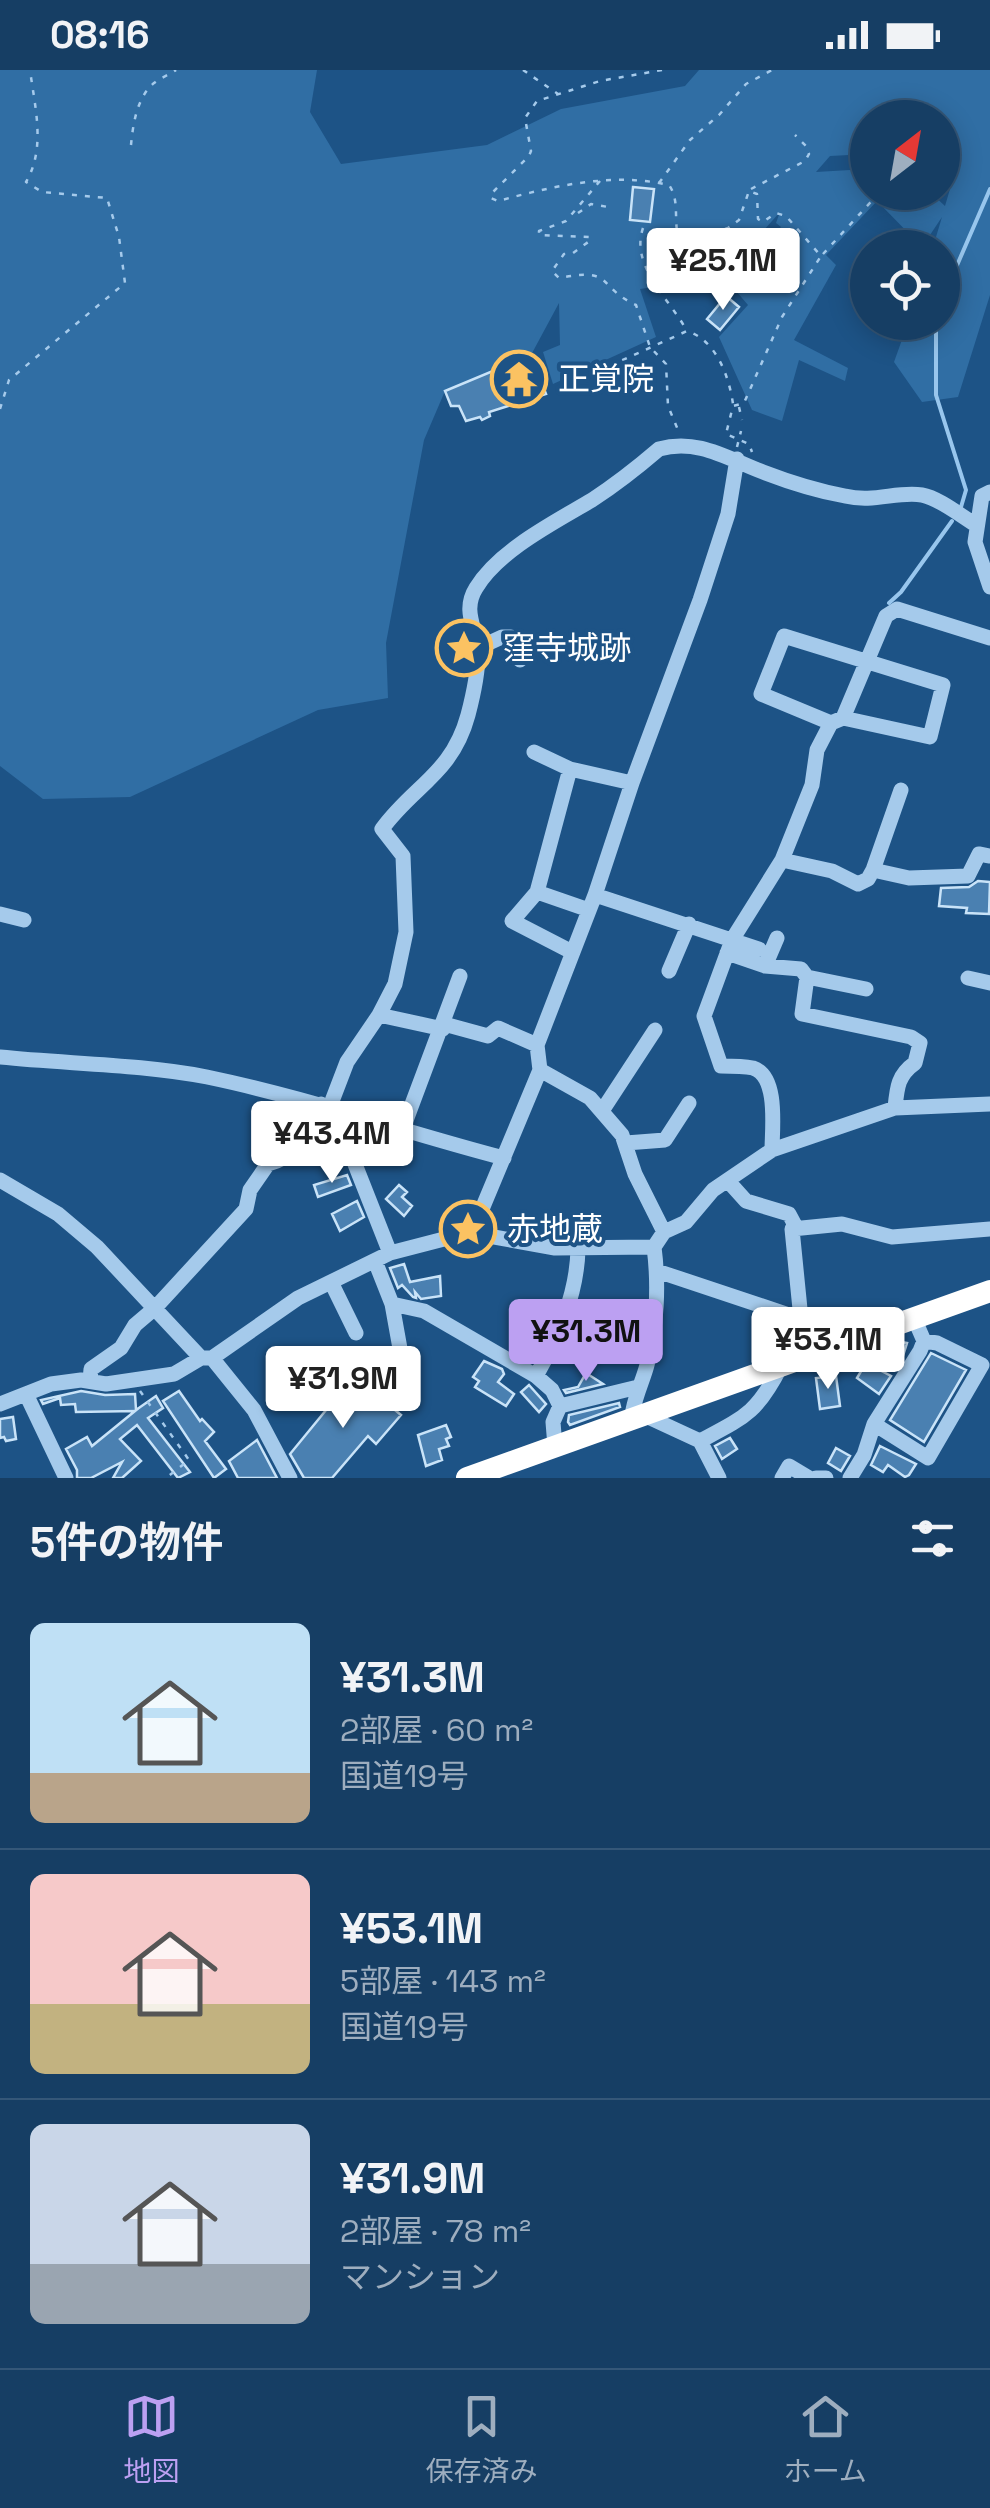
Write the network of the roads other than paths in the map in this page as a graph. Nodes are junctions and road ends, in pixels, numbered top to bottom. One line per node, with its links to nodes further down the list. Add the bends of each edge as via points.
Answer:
1 (737, 459): 3 (street, via 761,472 868,500 924,495); 6 (street, via 685,446 660,449 544,527 478,584 469,609); 12 (street, via 722,531)
2 (990, 492): 3 (street, via 982,496)
3 (976, 526): 4 (street)
4 (989, 583)
5 (990, 638): 8 (street, via 897,610 886,616)
6 (478, 648): 7 (street, via 511,637 520,645); 33 (street, via 467,718 450,760 382,829 402,856 406,932 395,984)
7 (520, 660)
8 (864, 662): 9 (street); 9 (street, via 784,636 761,694); 9 (street, via 943,685 930,738)
9 (837, 720): 15 (street, via 818,750 812,785)
10 (534, 752): 11 (street)
11 (570, 770): 12 (street); 17 (street)
12 (632, 783): 18 (street)
13 (902, 790): 16 (street)
14 (990, 856): 16 (street, via 980,854 968,876 909,878)
15 (782, 860): 16 (street, via 858,884); 23 (street)
16 (873, 870)
17 (537, 892): 18 (street); 25 (street, via 512,921)
18 (592, 903): 21 (street); 25 (street)
19 (0, 914): 20 (street)
20 (24, 920)
21 (689, 924): 23 (street); 27 (street)
22 (777, 938): 26 (street)
23 (729, 946): 24 (street); 26 (street); 47 (street, via 704,1016 720,1073 757,1069 764,1076 772,1098)
24 (759, 948)
25 (572, 952): 36 (street)
26 (765, 966): 29 (street, via 801,969)
27 (669, 971)
28 (460, 976): 34 (street)
29 (807, 977): 32 (street); 42 (street, via 802,1014 920,1043 915,1063 897,1085)
30 (968, 978): 31 (street)
31 (990, 983)
32 (866, 989)
33 (379, 1015): 34 (street); 41 (street)
34 (443, 1027): 36 (street, via 488,1036 498,1028); 45 (street)
35 (655, 1030): 43 (street)
36 (537, 1045): 38 (street)
37 (0, 1057): 41 (street, via 204,1077)
38 (540, 1070): 43 (street); 48 (street)
39 (689, 1103): 46 (street, via 665,1140)
40 (990, 1104): 42 (street)
41 (325, 1106): 44 (street); 62 (street, via 289,1159 268,1164 246,1209)
42 (895, 1108): 47 (street)
43 (602, 1111): 46 (street)
44 (351, 1114): 45 (street); 57 (street, via 349,1149)
45 (402, 1131): 48 (street)
46 (626, 1144): 53 (street)
47 (772, 1150): 50 (street)
48 (504, 1158): 54 (street)
49 (0, 1180): 62 (street, via 97,1246)
50 (728, 1181): 51 (street, via 746,1201 790,1214); 53 (street, via 686,1222)
51 (797, 1228): 52 (street, via 842,1224 892,1237); 65 (street, via 792,1229)
52 (990, 1229)
53 (664, 1232): 55 (street)
54 (472, 1233): 56 (street); 57 (street)
55 (654, 1247): 56 (street); 58 (street)
56 (578, 1249): 72 (street, via 576,1283)
57 (382, 1257): 59 (street); 61 (street)
58 (657, 1271): 65 (street); 70 (street)
59 (331, 1282): 66 (street); 69 (street)
60 (990, 1291): 64 (highway)
61 (392, 1304): 68 (street); 72 (street, via 424,1311)
62 (155, 1308): 69 (street); 73 (street, via 121,1348 91,1369)
63 (588, 1316): 70 (street)
64 (914, 1318): 67 (street); 71 (highway)
65 (801, 1319): 71 (street, via 806,1328)
66 (356, 1333)
67 (924, 1341): 79 (street); 79 (street, via 982,1365 928,1458)
68 (401, 1354)
69 (206, 1358): 73 (street, via 174,1374); 83 (street, via 254,1410)
70 (648, 1360): 74 (street)
71 (788, 1364): 78 (highway); 80 (street, via 748,1416)
72 (536, 1376): 77 (street)
73 (90, 1381): 75 (street)
74 (638, 1387): 77 (street); 78 (street, via 632,1410)
75 (26, 1394): 76 (street); 82 (street)
76 (0, 1404)
77 (560, 1406): 81 (street, via 553,1422)
78 (641, 1416): 80 (street); 81 (highway)
79 (874, 1424): 89 (street)
80 (700, 1441): 85 (street)
81 (555, 1447): 84 (highway)
82 (66, 1478)
83 (290, 1478)
84 (467, 1478)
85 (719, 1478)
86 (782, 1478): 87 (street, via 789,1466)
87 (813, 1478): 88 (street)
88 (826, 1478)
89 (850, 1478)

